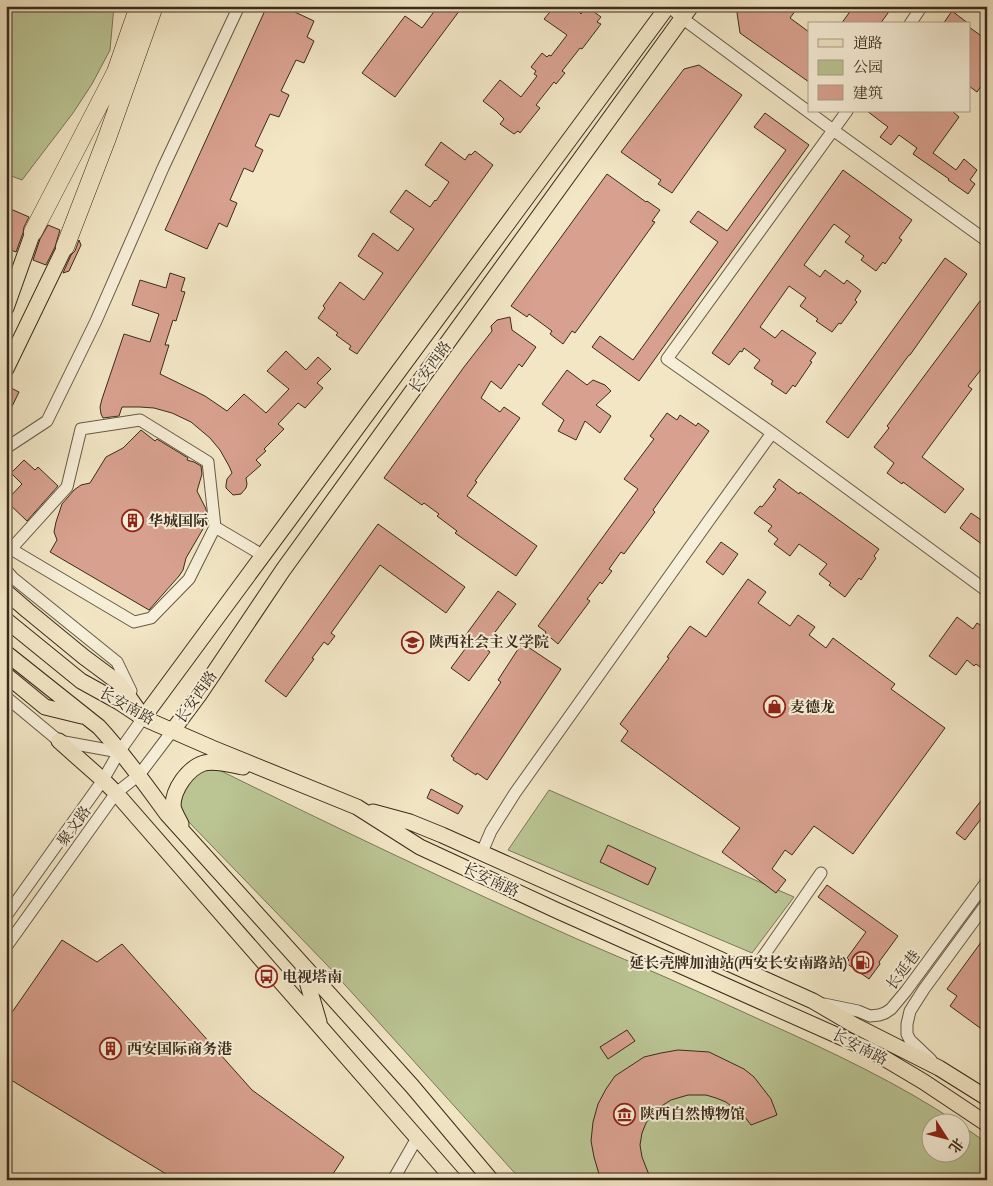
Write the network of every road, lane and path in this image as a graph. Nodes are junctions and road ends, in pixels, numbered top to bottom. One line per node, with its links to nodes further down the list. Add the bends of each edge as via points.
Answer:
1 (126, 6): 9 (highway)
2 (140, 6): 9 (highway)
3 (154, 6): 16 (highway)
4 (239, 6): 20 (street, via 47,421)
5 (669, 6): 7 (street); 22 (main road, 长安西路)
6 (922, 6): 8 (street)
7 (686, 12): 10 (street); 32 (main road, 长安西路, via 282,570)
8 (911, 22)
9 (116, 72): 14 (highway)
10 (808, 110)
11 (811, 112): 13 (street)
12 (846, 112): 13 (street)
13 (833, 130): 15 (street); 19 (street, via 667,359)
14 (33, 232): 17 (main road)
15 (987, 241)
16 (65, 247): 18 (main road)
17 (6, 308)
18 (6, 369)
19 (772, 433): 24 (street); 41 (street, via 515,793)
20 (6, 448)
21 (215, 527): 21 (street, via 208,462 140,420 81,429 67,487 11,549 134,622 151,618 189,579); 22 (street)
22 (264, 556): 31 (main road, 长安西路)
23 (6, 570): 31 (street, via 117,662)
24 (987, 590)
25 (6, 592): 31 (main road, via 119,682)
26 (6, 620): 31 (main road, 长安南路, via 81,681)
27 (6, 653): 30 (main road, 长安南路)
28 (6, 674): 30 (main road, via 45,707)
29 (6, 697): 33 (street)
30 (87, 717): 34 (main road, 长安南路)
31 (143, 718): 32 (main road, 长安南路); 34 (street, 聚文路)
32 (173, 730): 35 (main road, 长安南路); 36 (street, 聚文路)
33 (59, 742): 34 (street); 37 (main road)
34 (119, 752): 36 (main road, 长安南路); 37 (street, 聚文路)
35 (267, 771): 39 (main road, 长安南路); 40 (main road, via 210,762 192,770 181,784 173,806)
36 (139, 775): 38 (street, 聚文路); 40 (main road, 长安南路, via 167,814)
37 (103, 780): 38 (main road); 45 (street, 聚文路)
38 (116, 793): 46 (street, 聚文路); 50 (main road)
39 (357, 807): 41 (main road, via 410,822); 53 (main road, 长安南路, via 420,847 872,1051)
40 (192, 841): 47 (main road, 长安南路)
41 (482, 852): 48 (main road)
42 (821, 873): 48 (street)
43 (987, 881): 49 (street, 长延巷, via 906,991 886,1013 870,1016)
44 (987, 903): 51 (street, 长延巷, via 910,1011 907,1034 910,1040)
45 (6, 916)
46 (6, 947)
47 (302, 964): 50 (main road); 57 (main road, 长安南路)
48 (751, 974): 49 (main road)
49 (813, 1001): 51 (main road)
50 (320, 1027): 54 (main road)
51 (939, 1068): 52 (main road)
52 (987, 1098)
53 (987, 1124)
54 (417, 1138): 55 (street); 56 (main road)
55 (393, 1180)
56 (454, 1180)
57 (491, 1180)

